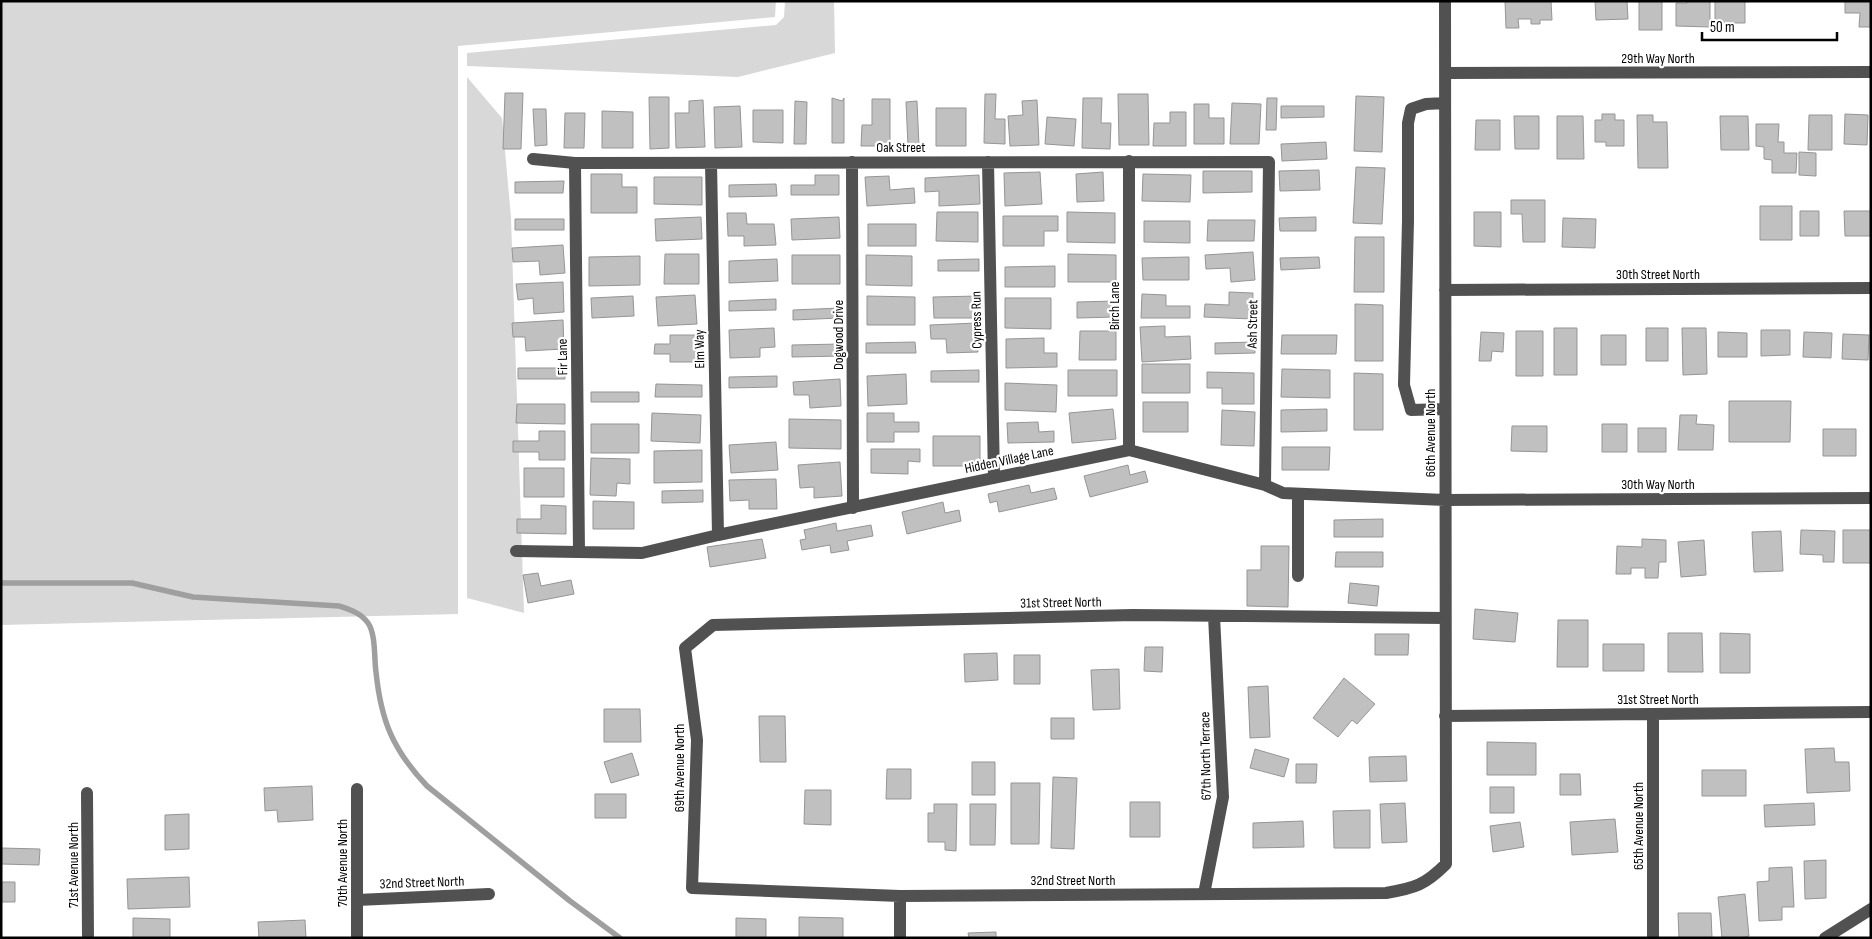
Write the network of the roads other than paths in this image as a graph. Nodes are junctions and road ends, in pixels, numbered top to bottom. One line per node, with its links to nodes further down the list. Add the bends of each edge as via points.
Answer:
1 (1445, 1): 3 (street, 66th Avenue North)
2 (1871, 72): 3 (street, 29th Way North)
3 (1445, 73): 4 (street, 66th Avenue North)
4 (1445, 103): 13 (street, 66th Avenue North); 14 (street, via 1411,109 1408,123 1404,386 1411,410)
5 (533, 160): 10 (street, Oak Street)
6 (1129, 161): 8 (street, Oak Street); 9 (street, Oak Street); 15 (street, Birch Lane)
7 (852, 162): 8 (street, Oak Street); 11 (street, Oak Street); 21 (street, Dogwood Drive)
8 (988, 162): 16 (street, Cypress Run)
9 (1269, 162): 17 (street, Ash Street)
10 (575, 163): 11 (street, Oak Street); 24 (street, Fir Lane)
11 (711, 163): 22 (street, Elm Way)
12 (1871, 288): 13 (street, 30th Street North)
13 (1445, 290): 14 (street, 66th Avenue North)
14 (1445, 409): 20 (street, 66th Avenue North)
15 (1129, 450): 16 (street, Hidden Village Lane); 17 (street, Hidden Village Lane)
16 (994, 478): 21 (street, Hidden Village Lane)
17 (1265, 485): 18 (street, Hidden Village Lane, via 1283,493)
18 (1298, 494): 20 (street, Hidden Village Lane); 25 (street)
19 (1871, 498): 20 (street, 30th Way North)
20 (1445, 500): 27 (street, 66th Avenue North)
21 (853, 508): 22 (street, Hidden Village Lane)
22 (718, 535): 24 (street, Hidden Village Lane, via 642,553)
23 (516, 551): 24 (street, Hidden Village Lane)
24 (579, 552)
25 (1298, 576)
26 (1214, 616): 27 (street, 31st Street North); 28 (street, 31st Street North, via 713,625); 37 (street, 67th North Terrace, via 1223,797)
27 (1445, 618): 31 (street, 66th Avenue North)
28 (685, 648): 35 (street, 69th Avenue North, via 697,740)
29 (1871, 712): 30 (street, 31st Street North)
30 (1653, 714): 31 (street, 31st Street North); 44 (street, 65th Avenue North)
31 (1445, 716): 34 (street, 66th Avenue North)
32 (357, 789): 39 (street, 70th Avenue North)
33 (87, 793): 41 (street, 71st Avenue North)
34 (1446, 864): 37 (street, 32nd Street North, via 1432,878 1412,889 1386,893)
35 (692, 888): 38 (street, 32nd Street North)
36 (489, 894): 39 (street, 32nd Street North)
37 (1204, 894): 38 (street, 32nd Street North)
38 (900, 896): 43 (street)
39 (357, 900): 42 (street, 70th Avenue North)
40 (1871, 910): 45 (street)
41 (88, 938)
42 (357, 938)
43 (900, 938)
44 (1653, 938)
45 (1825, 938)

